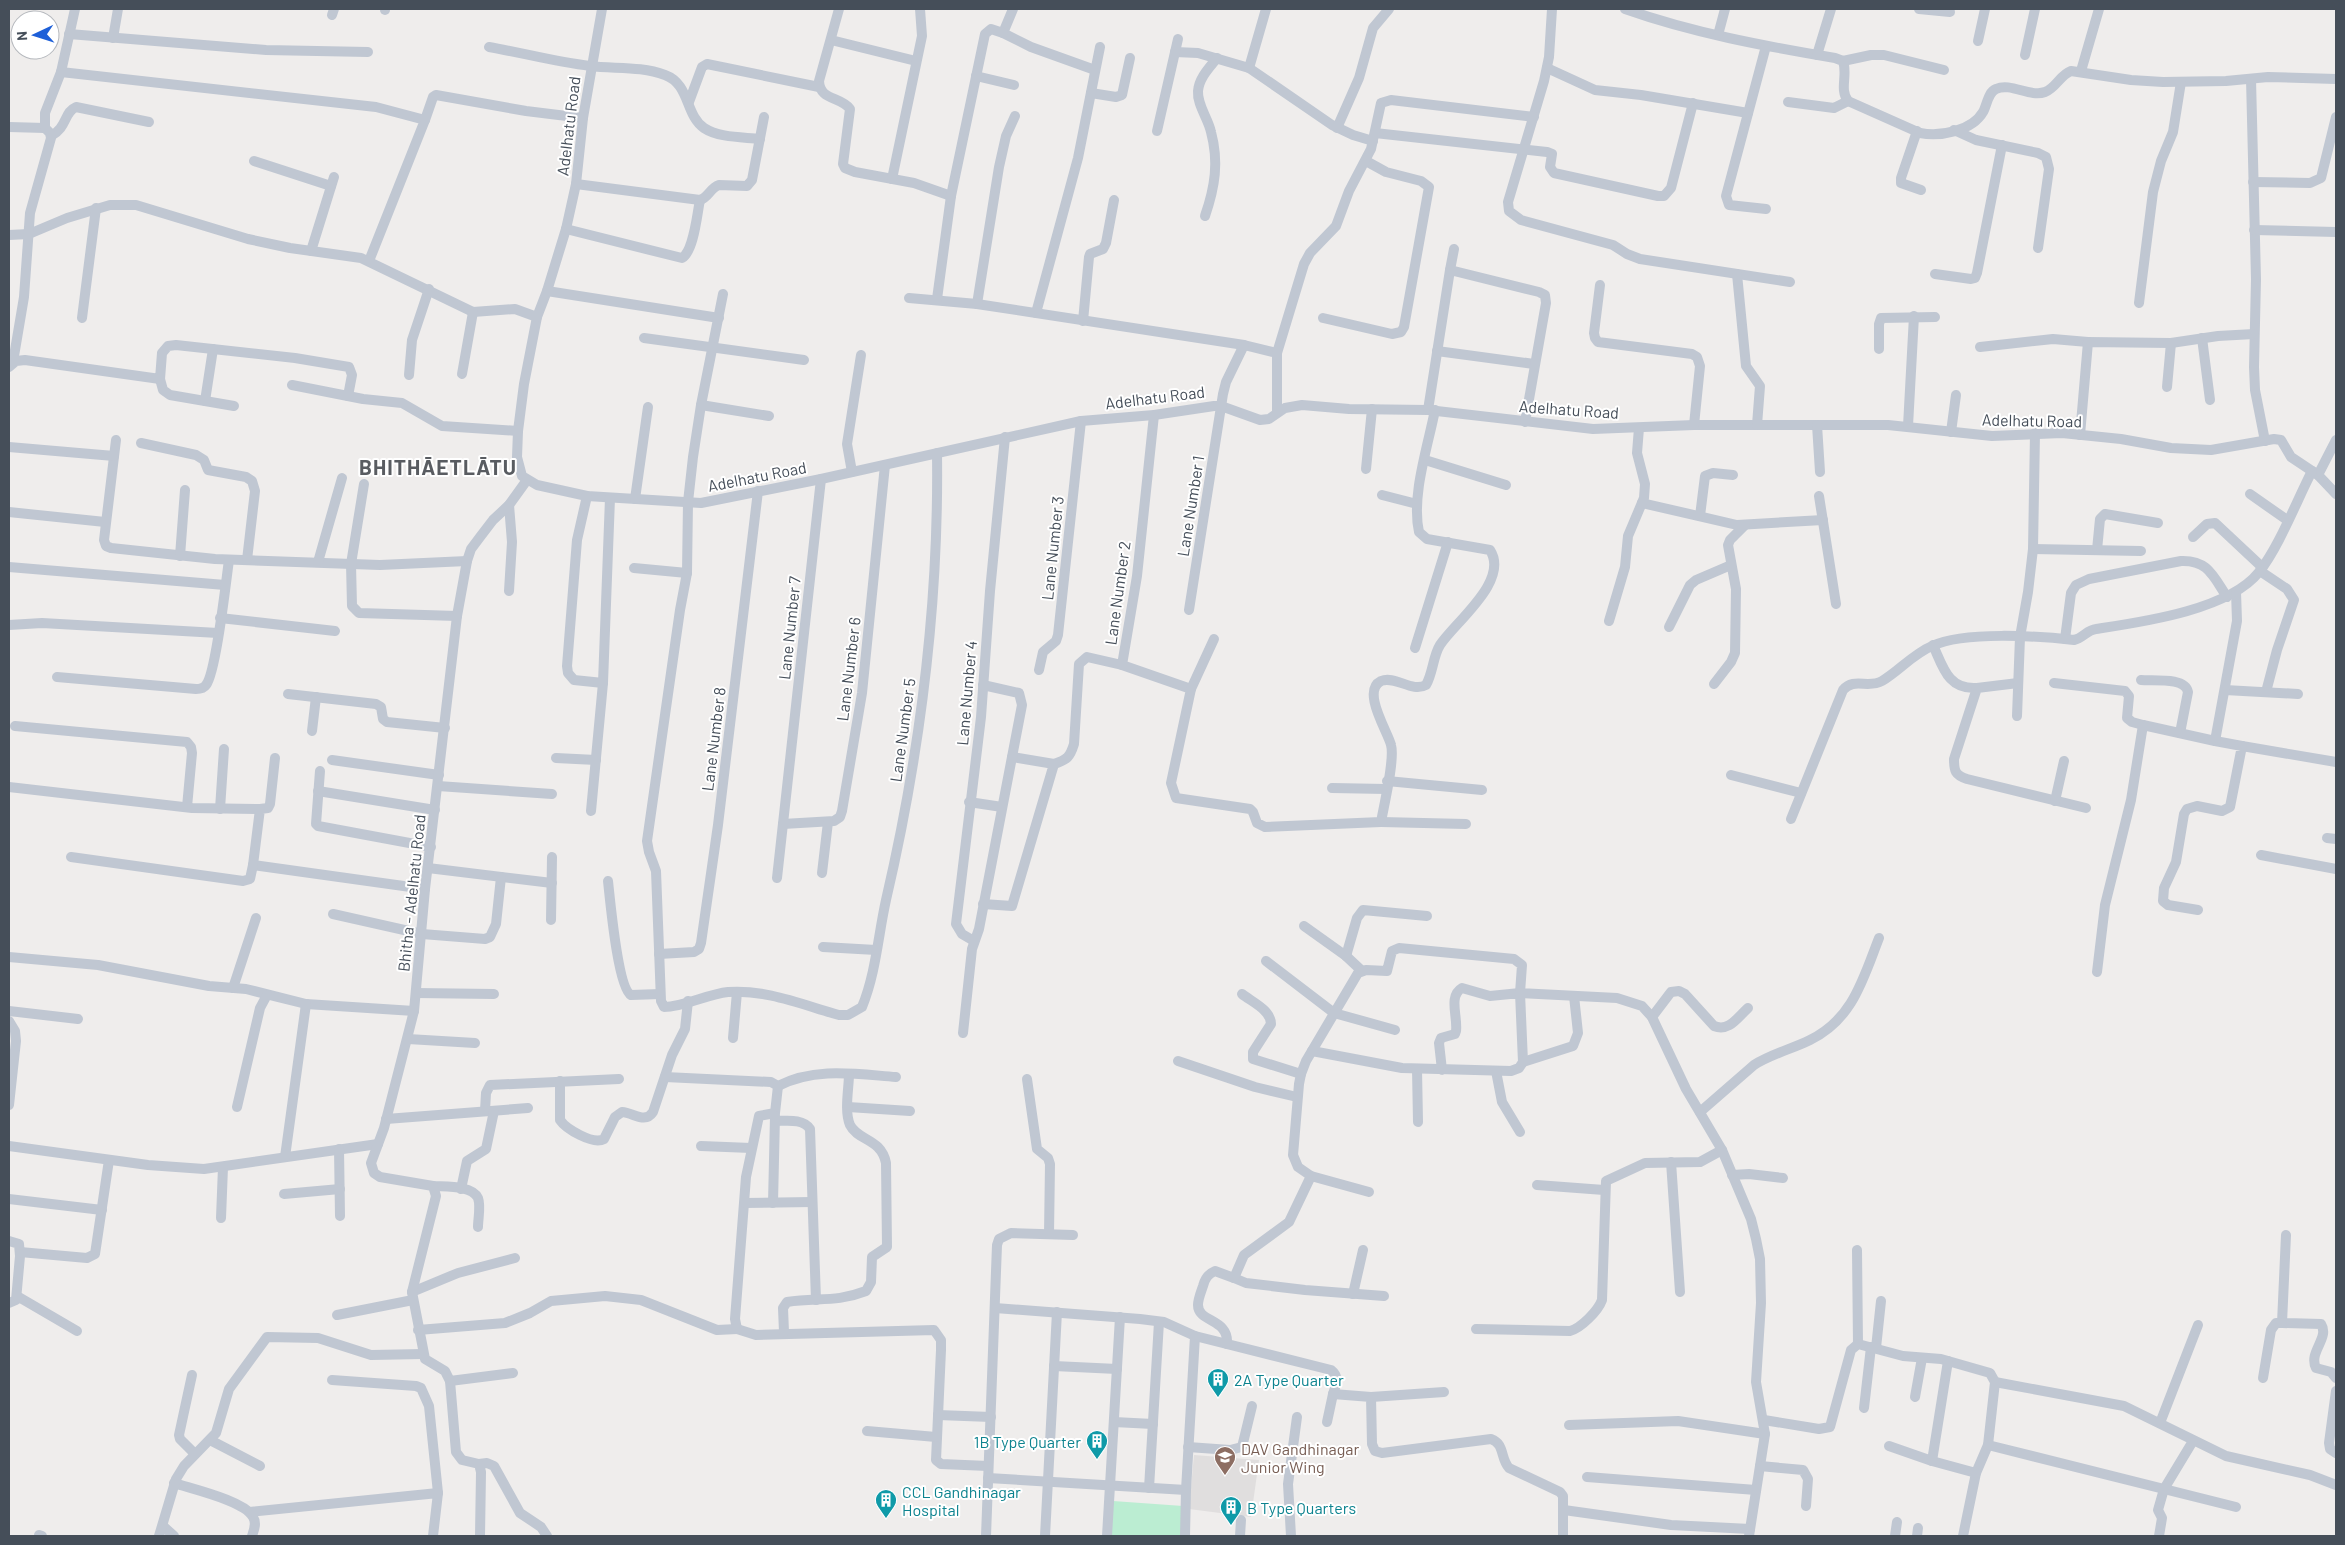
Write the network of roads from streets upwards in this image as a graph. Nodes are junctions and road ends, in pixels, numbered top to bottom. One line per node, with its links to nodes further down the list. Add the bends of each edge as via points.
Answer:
1 (75, 9): 19 (street)
2 (118, 9): 21 (street)
3 (600, 9): 36 (street, Adelhatu Road)
4 (839, 9): 23 (street)
5 (920, 9): 34 (street, via 922,36)
6 (1013, 9): 18 (street)
7 (1266, 9): 37 (street)
8 (1389, 9): 63 (street, via 1372,28 1359,78)
9 (1552, 9): 38 (street)
10 (1625, 9): 20 (street, via 1664,23)
11 (1725, 9): 20 (street)
12 (1831, 9): 30 (street)
13 (1919, 9): 17 (street)
14 (1985, 9): 24 (street)
15 (2036, 9): 31 (street)
16 (2099, 9): 41 (street)
17 (1950, 12)
18 (1003, 33): 39 (street, via 1031,47); 43 (street, via 991,28 985,34)
19 (69, 34): 21 (street); 42 (street)
20 (1718, 35): 25 (street)
21 (113, 38): 28 (street, via 266,50)
22 (1178, 39): 29 (street)
23 (831, 40): 34 (street); 48 (street)
24 (1978, 41)
25 (1766, 46): 30 (street); 54 (street)
26 (489, 47): 36 (street)
27 (1100, 47): 39 (street)
28 (368, 52)
29 (1176, 52): 33 (street); 65 (street)
30 (1817, 55): 35 (street)
31 (2025, 55)
32 (1130, 58): 49 (street, via 1122,95)
33 (1217, 58): 37 (street); 83 (street, via 1201,78 1198,89 1198,98 1212,133 1216,163 1214,189)
34 (916, 61): 74 (street)
35 (1843, 61): 40 (street, via 1871,55 1884,56); 50 (street, via 1846,70 1843,90)
36 (591, 66): 51 (street, via 626,67 666,75 677,82); 59 (street, Adelhatu Road)
37 (1249, 68): 63 (street)
38 (1547, 68): 53 (street, via 1595,90); 57 (street)
39 (1095, 70): 49 (street)
40 (1944, 70)
41 (2081, 71): 46 (street, via 2131,80); 64 (street, via 2063,74 2053,88 2038,94 1995,89 1982,113 1973,122)
42 (61, 72): 60 (street, via 376,106); 67 (street, via 45,113)
43 (976, 76): 47 (street); 78 (street)
44 (2251, 79): 45 (street); 46 (street); 75 (street)
45 (2336, 79)
46 (2181, 82): 103 (street, via 2173,132 2153,192)
47 (1014, 85)
48 (819, 87): 51 (street, via 708,64 702,67); 74 (street, via 824,95 846,104 850,109 845,168)
49 (1091, 93): 106 (street, via 1073,176)
50 (1848, 101): 52 (street, via 1834,108); 66 (street)
51 (689, 102): 69 (street, via 697,121 711,132)
52 (1788, 102)
53 (1693, 103): 54 (street); 71 (street, via 1671,188 1664,196 1554,173 1550,167 1552,154)
54 (1748, 113): 82 (street, via 1726,201 1730,205)
55 (1015, 116): 104 (street, via 1006,136 999,167)
56 (764, 117): 69 (street)
57 (1534, 117): 68 (street, via 1391,100 1381,103); 71 (street)
58 (2336, 117): 75 (street, via 2321,178 2310,183)
59 (583, 118): 60 (street, via 436,95); 76 (street, Adelhatu Road)
60 (425, 120): 92 (street)
61 (149, 122): 67 (street, via 76,107 69,112 61,130)
62 (9, 127): 67 (street)
63 (1337, 128): 68 (street, via 1353,135)
64 (1954, 130): 66 (street, via 1931,135); 70 (street, via 1976,140)
65 (1157, 131)
66 (1917, 131): 77 (street, via 1901,183)
67 (48, 132): 87 (street, via 32,202)
68 (1374, 137): 71 (street); 73 (street)
69 (760, 139): 79 (street, via 750,185 714,186 705,199)
70 (2002, 145): 89 (street, via 2038,153 2049,163); 95 (street, via 1978,273 1971,279)
71 (1524, 149): 94 (street, via 1508,202 1509,212 1514,217 1613,245 1640,259)
72 (254, 161): 91 (street, via 333,182)
73 (1366, 161): 112 (street, via 1386,172 1421,181 1429,187 1404,327 1401,332 1392,334); 125 (street, via 1349,191 1336,226 1304,264)
74 (892, 179): 78 (street)
75 (2253, 182): 85 (street)
76 (576, 184): 79 (street); 84 (street, Adelhatu Road)
77 (1921, 190)
78 (951, 196): 102 (street)
79 (700, 200): 84 (street, via 690,247 682,258)
80 (1114, 200): 113 (street, via 1104,249 1089,257)
81 (96, 208): 87 (street); 91 (street, via 136,205 248,239); 110 (street)
82 (1766, 209)
83 (1205, 216)
84 (566, 229): 99 (street, Adelhatu Road)
85 (2254, 230): 86 (street); 114 (street)
86 (2336, 232)
87 (29, 234): 88 (street); 129 (street, via 24,297)
88 (9, 235)
89 (2038, 248)
90 (1454, 249): 93 (street)
91 (311, 251): 92 (street)
92 (369, 261): 98 (street)
93 (1450, 270): 124 (street); 128 (street, via 1545,295)
94 (1737, 274): 96 (street); 151 (street, via 1745,358 1749,373 1760,386)
95 (1935, 274)
96 (1790, 282)
97 (1600, 285): 150 (street, via 1594,333 1598,342 1697,356 1700,366)
98 (428, 289): 105 (street); 131 (street, via 412,340)
99 (547, 291): 108 (street, Adelhatu Road); 111 (street)
100 (723, 294): 111 (street)
101 (909, 298): 102 (street)
102 (937, 299): 104 (street)
103 (2139, 303)
104 (977, 304): 106 (street)
105 (473, 312): 108 (street, via 515,309); 130 (street)
106 (1036, 313): 113 (street)
107 (1914, 316): 109 (street); 121 (street, via 1881,318); 153 (street)
108 (536, 317): 155 (street, Adelhatu Road)
109 (1935, 317)
110 (82, 318)
111 (719, 318): 123 (street)
112 (1323, 318)
113 (1084, 320): 119 (street)
114 (2254, 334): 116 (street); 162 (street, via 2255,390)
115 (644, 338): 123 (street)
116 (2202, 338): 118 (street); 137 (street)
117 (2088, 342): 118 (street); 120 (street, via 2053,339); 158 (street)
118 (2171, 343): 134 (street)
119 (1244, 345): 125 (street); 141 (street, Lane Number 1, via 1226,382)
120 (1980, 347)
121 (1879, 348)
122 (213, 349): 132 (street, via 176,344 168,346 162,353); 136 (street, via 348,367 352,375); 138 (street)
123 (712, 349): 127 (street); 139 (street)
124 (1437, 351): 128 (street); 144 (street)
125 (1277, 353): 145 (street)
126 (861, 355): 170 (street, via 848,444)
127 (804, 360)
128 (1534, 364): 149 (street)
129 (11, 365): 132 (street, via 25,360)
130 (462, 374)
131 (409, 375)
132 (160, 378): 138 (street, via 166,393)
133 (292, 386): 136 (street)
134 (2168, 388)
135 (1956, 395): 156 (street)
136 (348, 396): 155 (street, via 402,403 442,426)
137 (2210, 400)
138 (205, 401): 140 (street)
139 (701, 405): 147 (street); 188 (street)
140 (234, 406)
141 (1221, 406): 145 (street, Adelhatu Road, via 1260,420 1269,419); 146 (street, Adelhatu Road); 219 (street, Lane Number 1)
142 (648, 407): 187 (street)
143 (1372, 409): 144 (street, Adelhatu Road); 145 (street, Adelhatu Road, via 1302,405); 169 (street)
144 (1431, 410): 149 (street, Adelhatu Road); 167 (street)
145 (1277, 412)
146 (1154, 415): 148 (street, Adelhatu Road); 232 (street, Lane Number 2, via 1137,576)
147 (769, 416)
148 (1081, 421): 159 (street, Adelhatu Road); 233 (street, Lane Number 3, via 1058,635 1043,652)
149 (1525, 422): 154 (street, Adelhatu Road, via 1593,429)
150 (1694, 425): 151 (street, Adelhatu Road); 154 (street, Adelhatu Road)
151 (1757, 425): 152 (street, Adelhatu Road)
152 (1817, 425): 153 (street, Adelhatu Road); 171 (street)
153 (1908, 426): 156 (street, Adelhatu Road)
154 (1639, 428): 189 (street, via 1637,453 1645,484)
155 (518, 430): 176 (street, Adelhatu Road, via 517,457 522,476)
156 (1951, 432): 157 (street, Adelhatu Road, via 2006,437)
157 (2035, 433): 158 (street, Adelhatu Road); 201 (street)
158 (2080, 435): 162 (street, Adelhatu Road, via 2203,450)
159 (1005, 437): 165 (street, Adelhatu Road); 240 (street, Lane Number 4)
160 (116, 440): 166 (street)
161 (2336, 440): 172 (street)
162 (2265, 441): 172 (street, Adelhatu Road, via 2281,440 2291,457)
163 (141, 443): 206 (street, via 196,455 204,460 208,470 252,480 255,491)
164 (9, 448): 166 (street)
165 (937, 453): 168 (street, Adelhatu Road); 314 (street, Lane Number 5, via 936,541 921,715 904,826)
166 (114, 456): 196 (street)
167 (1425, 460): 178 (street); 190 (street)
168 (885, 465): 170 (street, Adelhatu Road); 286 (street, Lane Number 6, via 854,744 840,817)
169 (1366, 469)
170 (852, 472): 175 (street, Adelhatu Road)
171 (1820, 472)
172 (2315, 473): 182 (street, Adelhatu Road); 195 (street)
173 (1733, 475): 193 (street, via 1712,473 1705,476)
174 (342, 478): 208 (street)
175 (821, 479): 180 (street, Adelhatu Road); 288 (street, Lane Number 7)
176 (527, 480): 184 (street, Adelhatu Road); 191 (street, Bhitha - Adelhatu Road)
177 (364, 484): 209 (street)
178 (1506, 485)
179 (185, 490): 204 (street)
180 (758, 491): 188 (street, Adelhatu Road, via 701,503); 315 (street, Lane Number 8, via 701,943 694,952)
181 (2250, 494): 195 (street)
182 (2336, 494)
183 (1382, 495): 190 (street)
184 (588, 496): 186 (street, Adelhatu Road); 237 (street, via 578,540 567,666 574,680)
185 (1819, 496): 194 (street)
186 (610, 498): 187 (street, Adelhatu Road); 237 (street)
187 (635, 499): 188 (street, Adelhatu Road)
188 (688, 502): 214 (street)
189 (1642, 503): 193 (street); 222 (street, via 1628,536 1625,567)
190 (1417, 504): 200 (street, via 1417,525 1421,536)
191 (509, 505): 207 (street, Bhitha - Adelhatu Road, via 493,520); 216 (street, via 512,542)
192 (9, 512): 196 (street)
193 (1700, 516): 198 (street)
194 (1823, 520): 198 (street); 218 (street)
195 (2287, 520): 213 (street)
196 (105, 522): 204 (street, via 106,546)
197 (2158, 522): 202 (street, via 2105,514 2100,519)
198 (1745, 525): 210 (street, via 1728,545)
199 (2193, 537): 213 (street, via 2207,524 2215,523)
200 (1448, 542): 231 (street); 268 (street, via 1490,550 1494,563 1491,578 1484,593 1438,647 1426,685 1417,687 1388,680 1378,683 1375,702 1391,745)
201 (2033, 550): 202 (street); 227 (street)
202 (2097, 550): 203 (street)
203 (2141, 551)
204 (180, 556): 205 (street)
205 (229, 560): 206 (street); 215 (street)
206 (247, 560): 208 (street)
207 (466, 561): 209 (street); 220 (street, Bhitha - Adelhatu Road)
208 (318, 562): 209 (street)
209 (351, 564): 220 (street, via 352,606 359,613)
210 (1731, 565): 224 (street, via 1690,585); 239 (street, via 1736,589 1735,654)
211 (9, 567): 215 (street)
212 (634, 568): 214 (street)
213 (2261, 569): 217 (street); 244 (street, via 2287,589 2294,600 2276,650)
214 (687, 573): 315 (street, via 647,841 656,871)
215 (225, 585): 221 (street)
216 (509, 591)
217 (2232, 594): 229 (street, via 2156,619 2095,629 2080,639); 229 (street, via 2204,564 2194,560 2180,560 2090,579 2076,585 2071,593); 243 (street, via 2237,621)
218 (1836, 604)
219 (1189, 610)
220 (457, 616): 251 (street, Bhitha - Adelhatu Road)
221 (220, 618): 225 (street); 226 (street)
222 (1609, 621)
223 (9, 625): 226 (street, via 42,623)
224 (1669, 627)
225 (334, 631)
226 (218, 633): 234 (street, via 207,684 196,690)
227 (2020, 637): 229 (street); 230 (street, via 1954,639); 238 (street)
228 (1214, 639): 242 (street)
229 (2065, 639)
230 (1933, 645): 241 (street, via 1954,682 1961,688); 275 (street, via 1882,681 1847,684)
231 (1415, 648)
232 (1122, 665): 242 (street, Lane Number 2); 264 (street, via 1087,657 1079,664 1074,744 1066,760)
233 (1039, 670)
234 (57, 677)
235 (2141, 680): 253 (street, via 2177,682 2187,687)
236 (2054, 682): 249 (street, via 2125,691 2129,696 2127,718)
237 (603, 683): 261 (street)
238 (2018, 683): 241 (street); 248 (street)
239 (1714, 684)
240 (983, 685): 257 (street, via 1014,690 1021,697); 277 (street, Lane Number 4)
241 (1978, 688): 276 (street, via 1954,759 1954,770 1958,776)
242 (1191, 689): 287 (street, via 1171,783 1176,798 1250,809 1260,826)
243 (2225, 690): 244 (street); 254 (street)
244 (2266, 692): 246 (street)
245 (288, 694): 247 (street)
246 (2298, 694)
247 (316, 697): 251 (street, via 379,705 381,717 387,722); 252 (street)
248 (2017, 716)
249 (2143, 725): 253 (street); 320 (street, via 2131,800 2105,905)
250 (15, 726): 278 (street, via 188,742 192,753)
251 (445, 728): 267 (street, Bhitha - Adelhatu Road)
252 (312, 731)
253 (2180, 733): 254 (street)
254 (2215, 741): 255 (street)
255 (2242, 746): 263 (street); 304 (street, via 2230,806 2222,811 2197,806 2187,809 2176,862 2164,888 2163,901 2168,906)
256 (224, 749): 281 (street)
257 (1012, 757): 264 (street); 279 (street)
258 (275, 758): 282 (street, via 270,804 268,808)
259 (556, 758): 261 (street)
260 (332, 760): 267 (street)
261 (596, 760): 284 (street)
262 (2064, 760): 276 (street)
263 (2336, 762)
264 (1054, 764): 303 (street, via 1012,906)
265 (320, 770): 273 (street)
266 (1731, 774): 275 (street)
267 (439, 775): 269 (street, Bhitha - Adelhatu Road)
268 (1387, 785): 271 (street); 272 (street); 287 (street)
269 (438, 786): 274 (street); 283 (street, Bhitha - Adelhatu Road)
270 (9, 787): 278 (street)
271 (1332, 788)
272 (1482, 790)
273 (318, 791): 283 (street); 290 (street, via 318,826)
274 (552, 794)
275 (1801, 794): 285 (street)
276 (2055, 801): 280 (street)
277 (969, 802): 279 (street); 312 (street, Lane Number 4, via 956,924 962,934)
278 (187, 807): 281 (street)
279 (1002, 807): 303 (street)
280 (2086, 808)
281 (220, 809): 282 (street)
282 (260, 809): 294 (street)
283 (435, 810): 290 (street, Bhitha - Adelhatu Road)
284 (591, 811)
285 (1791, 819)
286 (828, 822): 288 (street); 297 (street)
287 (1381, 822): 289 (street)
288 (783, 824): 299 (street, Lane Number 7)
289 (1466, 824)
290 (431, 847): 295 (street, Bhitha - Adelhatu Road)
291 (2261, 855): 296 (street)
292 (71, 857): 294 (street, via 243,881 250,879)
293 (552, 857): 301 (street)
294 (253, 865): 302 (street)
295 (428, 868): 298 (street); 302 (street, Bhitha - Adelhatu Road)
296 (2336, 869)
297 (822, 873)
298 (501, 877): 301 (street); 310 (street, via 496,924 490,937 480,940)
299 (777, 878)
300 (608, 881): 326 (street, via 624,988 631,995)
301 (552, 883): 308 (street)
302 (425, 889): 310 (street, Bhitha - Adelhatu Road)
303 (983, 904): 312 (street)
304 (2198, 910)
305 (333, 914): 310 (street)
306 (1427, 916): 316 (street, via 1363,910 1357,918)
307 (256, 918): 321 (street)
308 (551, 920)
309 (1304, 926): 316 (street)
310 (422, 934): 323 (street, Bhitha - Adelhatu Road)
311 (1879, 938): 365 (street, via 1857,994 1846,1012 1813,1039 1754,1065)
312 (974, 941): 340 (street)
313 (823, 948): 314 (street)
314 (876, 950): 322 (street, Lane Number 5, via 872,978 862,1007 848,1015 761,994)
315 (659, 954): 326 (street)
316 (1346, 956): 319 (street)
317 (9, 957): 321 (street, via 98,965)
318 (1266, 961): 335 (street)
319 (1362, 970): 324 (street, via 1387,971 1392,951 1399,948 1514,959 1522,965); 335 (street, via 1355,976)
320 (2097, 972)
321 (233, 988): 328 (street)
322 (737, 992): 330 (street); 341 (street)
323 (416, 993): 325 (street); 334 (street, Bhitha - Adelhatu Road)
324 (1520, 993): 329 (street); 346 (street); 348 (street, via 1490,996 1462,988 1456,992 1456,1031 1441,1038 1439,1043)
325 (494, 994)
326 (660, 994): 330 (street, via 664,1007)
327 (1242, 994): 351 (street, via 1268,1013 1271,1019 1253,1052 1253,1059)
328 (267, 995): 331 (street); 360 (street, via 260,1008)
329 (1574, 996): 336 (street, via 1631,1000); 346 (street, via 1578,1033 1573,1046)
330 (688, 1001): 352 (street, via 685,1029)
331 (306, 1004): 334 (street); 376 (street)
332 (1748, 1008): 336 (street, via 1726,1028 1721,1028 1714,1026 1685,994 1678,991 1671,992)
333 (9, 1011): 337 (street)
334 (414, 1011): 342 (street, Bhitha - Adelhatu Road)
335 (1334, 1013): 339 (street); 344 (street)
336 (1652, 1017): 365 (street)
337 (78, 1019)
338 (9, 1021): 359 (street, via 16,1041)
339 (1395, 1030)
340 (962, 1033)
341 (733, 1038)
342 (408, 1039): 343 (street); 367 (street, Bhitha - Adelhatu Road)
343 (475, 1043)
344 (1312, 1051): 347 (street); 351 (street)
345 (1178, 1061): 358 (street, via 1255,1087)
346 (1523, 1062): 349 (street, via 1511,1071)
347 (1417, 1069): 348 (street); 368 (street)
348 (1442, 1070): 349 (street)
349 (1496, 1071): 369 (street, via 1502,1102)
350 (849, 1074): 353 (street); 357 (street, via 812,1074); 361 (street)
351 (1301, 1074): 358 (street)
352 (665, 1077): 356 (street, via 650,1117 645,1119 626,1112 619,1113 600,1141 562,1123); 357 (street, via 770,1082)
353 (896, 1077)
354 (618, 1079): 356 (street)
355 (1027, 1079): 398 (street, via 1037,1149 1050,1164)
356 (560, 1081): 363 (street, via 490,1085 486,1092)
357 (778, 1086): 366 (street)
358 (1298, 1097): 381 (street, via 1294,1163)
359 (9, 1105)
360 (238, 1107)
361 (848, 1107): 364 (street); 412 (street, via 852,1128 884,1153 887,1247 870,1262 871,1282 866,1291 849,1297)
362 (528, 1108): 363 (street)
363 (490, 1111): 367 (street); 385 (street, via 486,1150 467,1161)
364 (910, 1111)
365 (1700, 1112): 375 (street)
366 (775, 1117): 373 (street, via 759,1116); 391 (street); 392 (street, via 808,1124 810,1128)
367 (386, 1119): 370 (street, Bhitha - Adelhatu Road)
368 (1418, 1122)
369 (1520, 1132)
370 (378, 1144): 374 (street); 383 (street, Bhitha - Adelhatu Road, via 371,1162 374,1173 380,1177)
371 (9, 1146): 377 (street)
372 (701, 1146): 373 (street)
373 (751, 1148): 393 (street)
374 (339, 1149): 376 (street); 386 (street)
375 (1722, 1150): 378 (street, via 1700,1162); 380 (street)
376 (285, 1157): 379 (street)
377 (109, 1160): 379 (street, via 187,1169); 394 (street)
378 (1671, 1162): 387 (street, via 1638,1165 1610,1178); 408 (street)
379 (223, 1167): 396 (street)
380 (1732, 1175): 382 (street); 453 (street, via 1751,1220 1760,1259 1756,1382)
381 (1311, 1176): 388 (street); 406 (street, via 1289,1222 1244,1255)
382 (1783, 1178)
383 (433, 1186): 385 (street); 407 (street, via 436,1196)
384 (1537, 1186): 387 (street)
385 (461, 1188): 397 (street, via 478,1197)
386 (340, 1189): 389 (street); 395 (street)
387 (1604, 1190): 422 (street, via 1602,1296 1598,1309 1570,1331)
388 (1369, 1192)
389 (284, 1194)
390 (9, 1199): 394 (street)
391 (773, 1202): 392 (street); 393 (street)
392 (812, 1202): 412 (street)
393 (744, 1203): 424 (street, via 735,1319)
394 (102, 1210): 404 (street, via 92,1257)
395 (340, 1216)
396 (221, 1218)
397 (478, 1227)
398 (1049, 1234): 399 (street); 415 (street, via 1011,1233 999,1239 996,1245)
399 (1073, 1235)
400 (2286, 1235): 420 (street)
401 (9, 1241): 404 (street, via 19,1244)
402 (1363, 1250): 409 (street)
403 (1857, 1250): 429 (street)
404 (20, 1252): 410 (street)
405 (515, 1258): 407 (street)
406 (1234, 1278): 409 (street, via 1246,1283); 428 (street, via 1222,1272 1211,1272 1198,1304 1202,1315 1223,1327 1228,1337)
407 (414, 1287): 417 (street); 423 (street)
408 (1680, 1292)
409 (1353, 1294): 411 (street)
410 (17, 1296): 414 (street); 425 (street)
411 (1384, 1296)
412 (816, 1300): 426 (street, via 787,1302 783,1308)
413 (1880, 1301): 430 (street)
414 (9, 1304)
415 (994, 1308): 416 (street); 451 (street)
416 (1057, 1312): 418 (street); 434 (street)
417 (337, 1315)
418 (1120, 1317): 419 (street); 435 (street)
419 (1159, 1322): 427 (street); 457 (street)
420 (2282, 1322): 438 (street, via 2276,1323 2271,1330); 439 (street, via 2321,1324 2323,1334 2313,1363 2316,1368 2331,1372)
421 (2198, 1324): 456 (street)
422 (1476, 1329)
423 (418, 1330): 424 (street, via 510,1322 551,1301 604,1296 641,1300 717,1330); 431 (street)
424 (737, 1330): 426 (street, via 756,1335)
425 (77, 1331)
426 (784, 1332): 450 (street, via 934,1330 941,1340)
427 (1195, 1336): 428 (street); 466 (street)
428 (1227, 1344): 445 (street, via 1330,1370 1337,1379)
429 (1858, 1344): 430 (street); 453 (street, via 1851,1350 1830,1427 1819,1429)
430 (1874, 1347): 432 (street); 449 (street)
431 (423, 1354): 441 (street, via 429,1363 445,1371); 462 (street, via 371,1355 318,1338 268,1337 229,1389 218,1428)
432 (1922, 1358): 433 (street); 447 (street)
433 (1948, 1361): 442 (street, via 1990,1373); 469 (street)
434 (1054, 1366): 435 (street); 477 (street)
435 (1117, 1369): 454 (street)
436 (513, 1373): 441 (street)
437 (192, 1375): 468 (street, via 179,1435)
438 (2263, 1378)
439 (2336, 1378)
440 (332, 1380): 485 (street, via 421,1388 428,1406)
441 (450, 1381): 470 (street, via 456,1452 462,1460)
442 (1995, 1382): 456 (street, via 2124,1406); 464 (street)
443 (2336, 1391): 467 (street, via 2329,1443 2330,1449)
444 (1444, 1392): 446 (street)
445 (1333, 1394): 446 (street); 455 (street)
446 (1371, 1397): 488 (street, via 1375,1451 1382,1453 1491,1439 1501,1446 1504,1463 1509,1468 1560,1492 1564,1496)
447 (1915, 1397)
448 (1252, 1406): 466 (street, via 1242,1447 1230,1450)
449 (1864, 1408)
450 (938, 1415): 451 (street); 461 (street)
451 (991, 1417): 472 (street)
452 (1297, 1417): 505 (street, via 1288,1484)
453 (1764, 1420): 460 (street)
454 (1114, 1422): 457 (street); 480 (street)
455 (1327, 1422)
456 (2160, 1423): 463 (street)
457 (1153, 1424): 481 (street)
458 (1569, 1425): 460 (street, via 1671,1421)
459 (867, 1431): 461 (street)
460 (1765, 1434): 473 (street)
461 (936, 1436): 472 (street, via 936,1460 941,1464)
462 (210, 1440): 468 (street); 471 (street)
463 (2193, 1441): 479 (street, via 2226,1456 2302,1472); 482 (street)
464 (1988, 1445): 474 (street); 482 (street)
465 (1889, 1446): 469 (street)
466 (1188, 1447): 483 (street)
467 (2336, 1453)
468 (195, 1454): 478 (street)
469 (1932, 1461): 474 (street)
470 (479, 1464): 498 (street); 499 (street, via 494,1466 520,1513 541,1527)
471 (260, 1466)
472 (988, 1466): 476 (street)
473 (1760, 1466): 484 (street); 486 (street, via 1803,1470 1808,1479)
474 (1976, 1473): 508 (street)
475 (1587, 1477): 484 (street)
476 (988, 1478): 477 (street); 500 (street)
477 (1048, 1481): 480 (street); 501 (street)
478 (174, 1483): 489 (street, via 233,1502); 492 (street)
479 (2336, 1485)
480 (1110, 1486): 481 (street); 502 (street)
481 (1149, 1488): 483 (street)
482 (2164, 1489): 487 (street); 509 (street, via 2158,1510 2162,1518)
483 (1186, 1490): 503 (street)
484 (1756, 1490): 493 (street)
485 (438, 1493): 489 (street); 497 (street)
486 (1806, 1506)
487 (2236, 1507)
488 (1564, 1510): 493 (street); 506 (street)
489 (250, 1512): 496 (street, via 255,1525)
490 (1241, 1520): 504 (street)
491 (1897, 1522): 507 (street)
492 (163, 1526): 494 (street); 495 (street)
493 (1749, 1533)
494 (159, 1536)
495 (174, 1536)
496 (252, 1536)
497 (433, 1536)
498 (480, 1536)
499 (547, 1536)
500 (986, 1536)
501 (1045, 1536)
502 (1106, 1536)
503 (1185, 1536)
504 (1240, 1536)
505 (1291, 1536)
506 (1563, 1536)
507 (1895, 1536)
508 (1964, 1536)
509 (2159, 1536)

